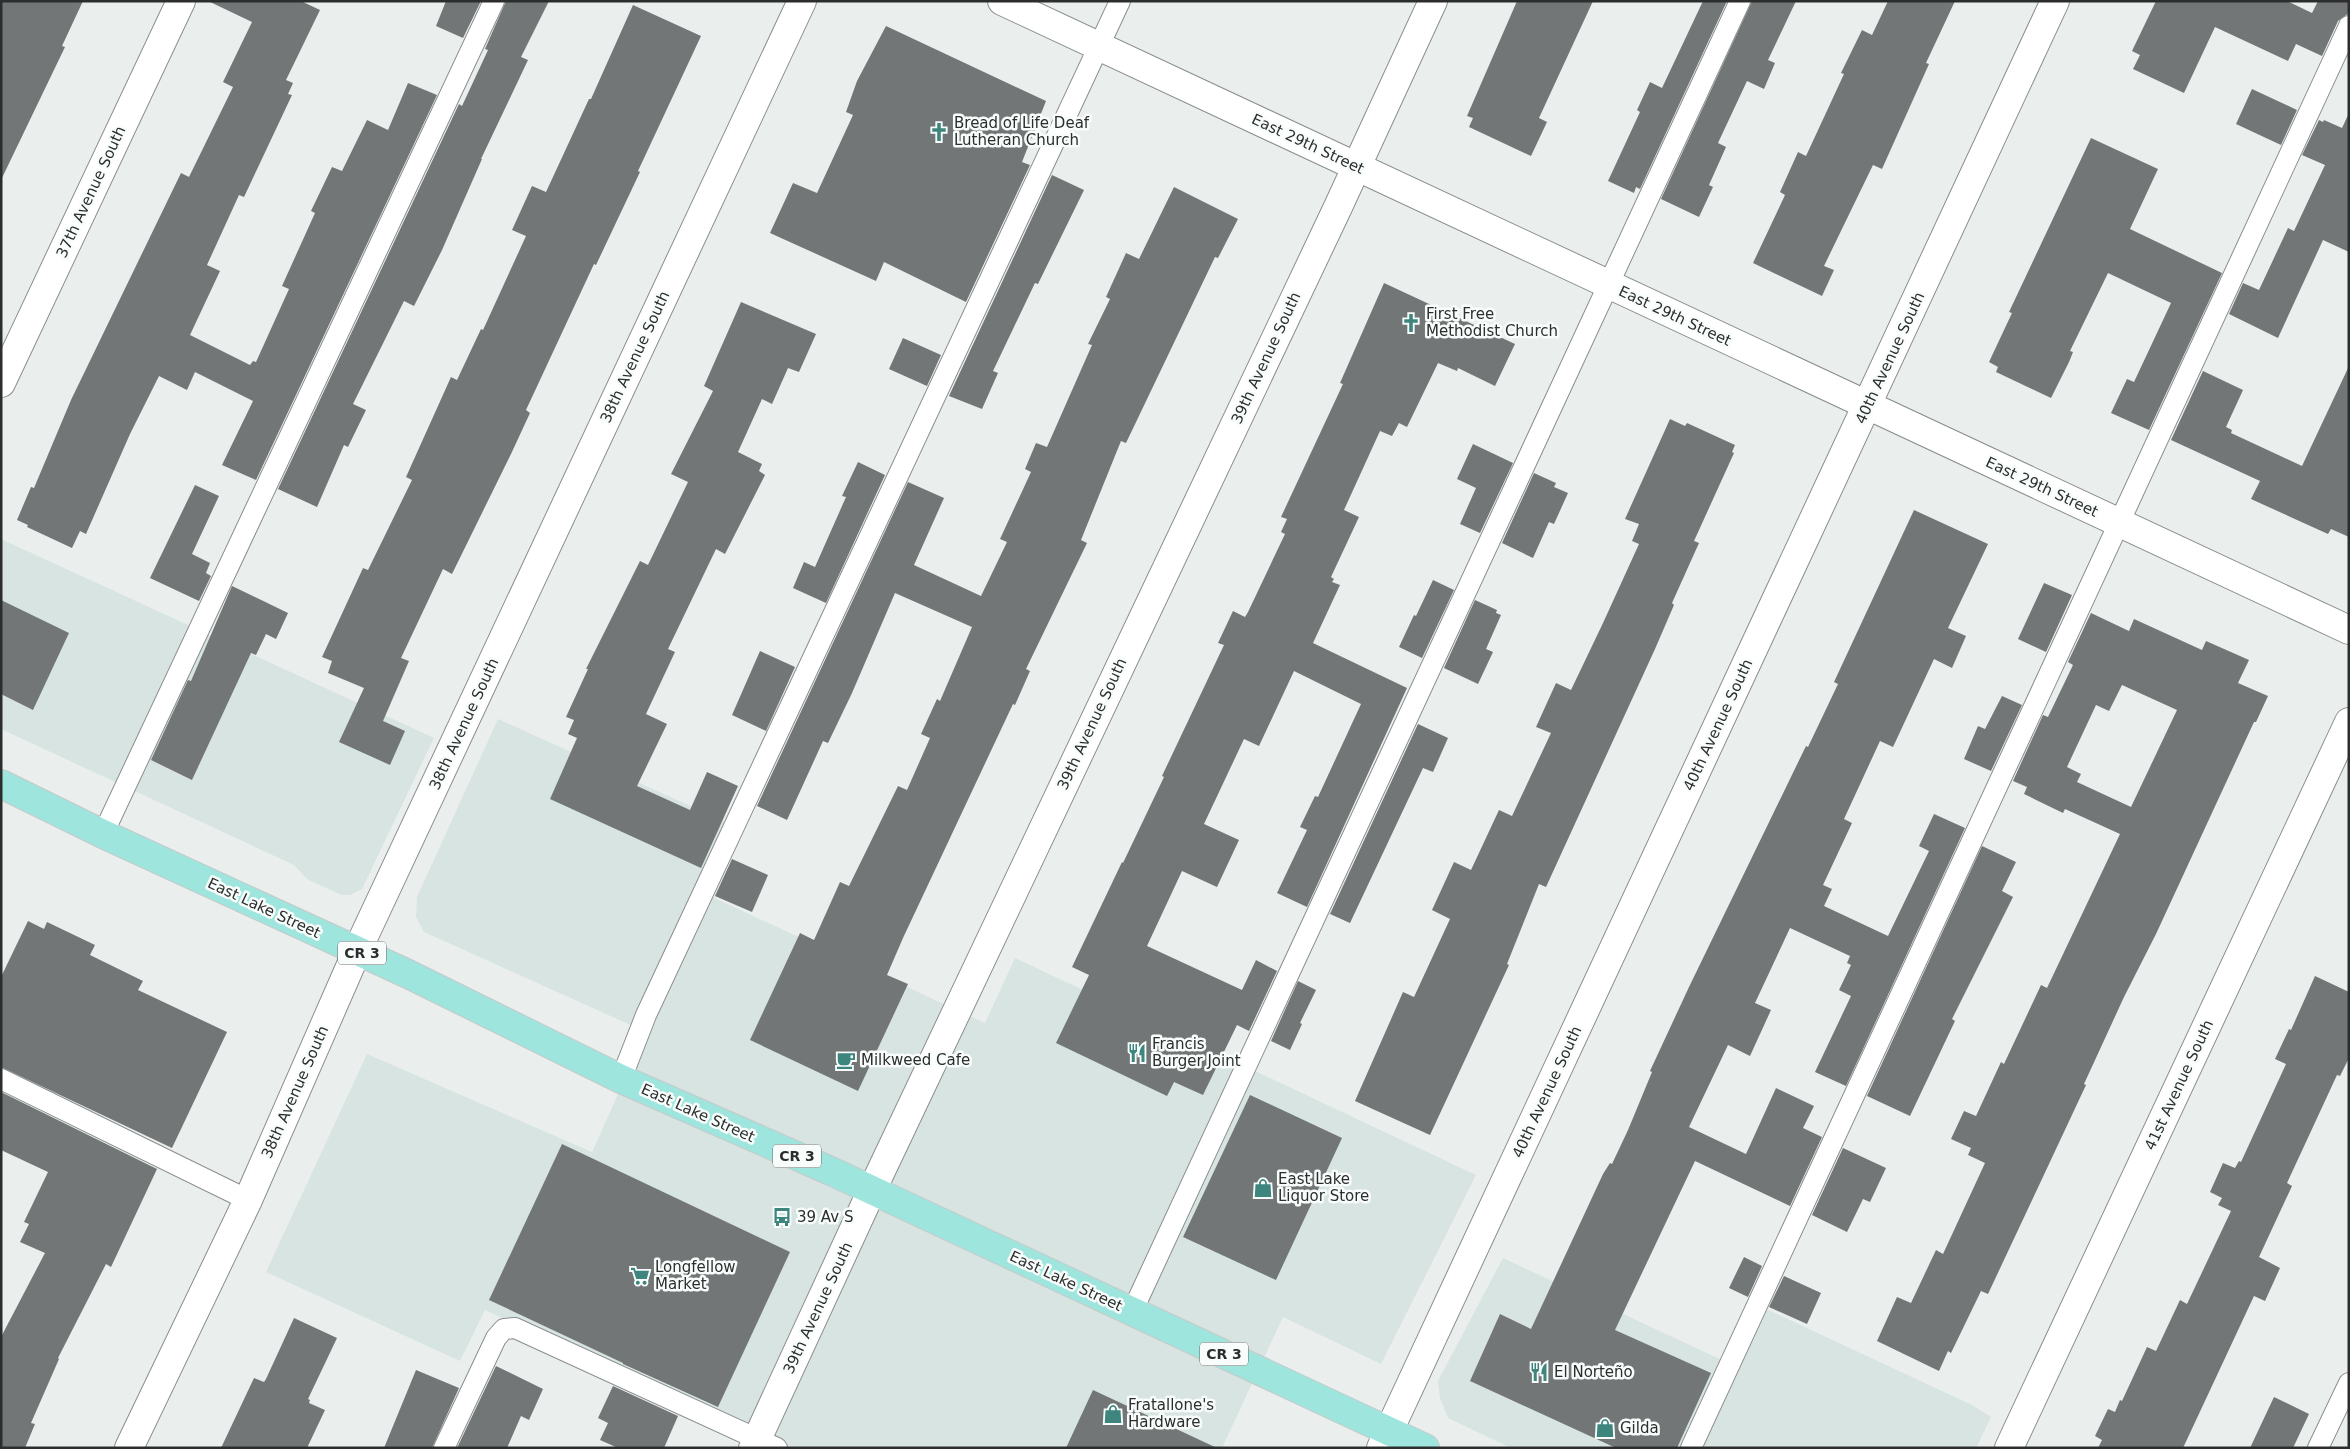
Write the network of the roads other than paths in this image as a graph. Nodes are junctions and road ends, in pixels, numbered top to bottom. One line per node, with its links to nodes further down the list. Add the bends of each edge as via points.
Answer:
1 (180, 1): 13 (street, 37th Avenue South)
2 (494, 1): 19 (lane)
3 (802, 1): 20 (street, 38th Avenue South)
4 (1002, 1): 10 (street, East 29th Street)
5 (1120, 1): 10 (lane)
6 (1433, 1): 11 (street, 39th Avenue South)
7 (1740, 1): 12 (lane)
8 (2055, 1): 14 (street, 40th Avenue South)
9 (2349, 26): 15 (lane)
10 (1099, 47): 11 (street, East 29th Street); 21 (lane, via 650,1006)
11 (1356, 167): 12 (street, East 29th Street); 23 (street, 39th Avenue South)
12 (1609, 285): 14 (street, East 29th Street); 25 (lane)
13 (1, 383)
14 (1867, 406): 15 (street, East 29th Street); 27 (street, 40th Avenue South)
15 (2119, 523): 16 (street, East 29th Street); 32 (lane)
16 (2349, 630)
17 (2349, 722): 33 (street, 41st Avenue South)
18 (1, 784): 19 (main road, East Lake Street / CR 3)
19 (103, 834): 20 (main road, East Lake Street / CR 3)
20 (357, 951): 21 (main road, East Lake Street / CR 3); 24 (street, 38th Avenue South)
21 (621, 1079): 23 (main road, East Lake Street / CR 3)
22 (1, 1080): 24 (lane)
23 (872, 1190): 25 (main road, East Lake Street / CR 3); 28 (street, 39th Avenue South)
24 (248, 1200): 29 (street, 38th Avenue South)
25 (1132, 1312): 27 (main road, East Lake Street / CR 3)
26 (2349, 1383): 34 (lane)
27 (1385, 1439): 31 (main road, East Lake Street / CR 3)
28 (762, 1445): 30 (lane, via 515,1328 504,1329 496,1338)
29 (129, 1448)
30 (444, 1448)
31 (1425, 1448)
32 (1691, 1448)
33 (2008, 1448)
34 (2318, 1448)

